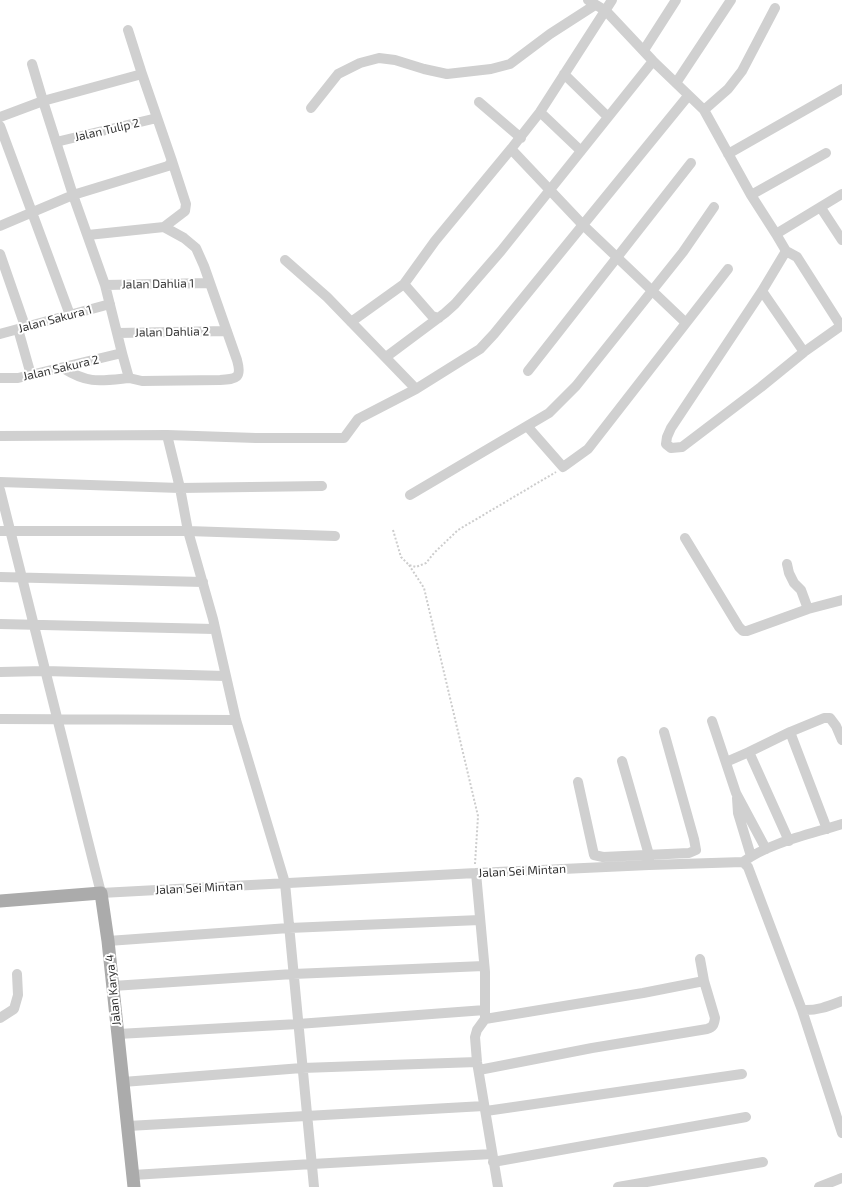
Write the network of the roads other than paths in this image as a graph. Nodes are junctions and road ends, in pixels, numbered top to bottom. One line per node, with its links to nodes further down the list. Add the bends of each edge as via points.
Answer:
1 (612, 0): 6 (street)
2 (676, 0): 8 (street)
3 (730, 0): 13 (street)
4 (591, 2): 6 (street); 18 (street, via 510,64 447,74 379,58 360,63 338,74)
5 (775, 8): 19 (street, via 742,71)
6 (606, 11): 8 (street); 12 (street)
7 (128, 30): 11 (street)
8 (644, 50): 9 (street)
9 (653, 61): 13 (street); 22 (street)
10 (32, 64): 16 (street)
11 (142, 74): 16 (street); 23 (street)
12 (564, 74): 20 (street); 22 (street)
13 (676, 83): 15 (street)
14 (842, 89): 30 (street)
15 (688, 96): 19 (street); 40 (street)
16 (44, 101): 21 (street); 26 (street)
17 (480, 102): 25 (street)
18 (311, 108)
19 (704, 110): 30 (street)
20 (540, 112): 25 (street); 28 (street)
21 (0, 116)
22 (608, 117): 28 (street)
23 (157, 118): 26 (street, Jalan Tulip 2); 31 (street)
24 (0, 126): 39 (street)
25 (521, 138): 27 (street)
26 (56, 142): 35 (street)
27 (511, 149): 33 (street); 53 (street, via 435,241)
28 (581, 150): 33 (street)
29 (826, 153): 36 (street)
30 (728, 154): 36 (street)
31 (172, 161): 35 (street, via 168,166); 42 (street, via 186,204 185,211)
32 (691, 163): 48 (street)
33 (550, 190): 40 (street); 59 (street, via 455,304)
34 (842, 194): 38 (street)
35 (73, 195): 39 (street); 44 (street)
36 (751, 195): 43 (street)
37 (714, 207): 55 (street, via 683,252)
38 (821, 208): 43 (street); 45 (street)
39 (31, 213): 41 (street); 58 (street)
40 (582, 224): 48 (street); 75 (street, via 480,349)
41 (0, 226)
42 (164, 227): 44 (street); 52 (street, via 196,248)
43 (776, 234): 46 (street)
44 (88, 235): 54 (street)
45 (842, 240)
46 (786, 252): 56 (street); 62 (street, via 797,257)
47 (0, 254): 51 (street)
48 (617, 257): 55 (street); 71 (street)
49 (285, 260): 60 (street)
50 (728, 269): 61 (street)
51 (3, 275): 63 (street)
52 (210, 284): 54 (street, Jalan Dahlia 1); 64 (street)
53 (404, 284): 59 (street, via 432,316); 60 (street)
54 (105, 285): 57 (street)
55 (652, 290): 61 (street); 76 (street, via 576,386 549,413)
56 (762, 291): 67 (street); 67 (street, via 671,428 666,444 671,448 682,448)
57 (110, 304): 58 (street, Jalan Sakura 1); 65 (street)
58 (70, 315): 63 (street, Jalan Sakura 1)
59 (439, 318): 69 (street)
60 (351, 322): 69 (street)
61 (686, 323): 76 (street, via 588,449 563,467)
62 (842, 325): 67 (street)
63 (22, 328): 66 (street, Jalan Sakura 1); 72 (street)
64 (227, 331): 65 (street, Jalan Dahlia 2); 74 (street, via 239,369 236,377 229,380 142,381)
65 (118, 332): 68 (street)
66 (0, 334)
67 (804, 352)
68 (122, 354): 70 (street, Jalan Sakura 2); 74 (street)
69 (386, 357): 75 (street)
70 (63, 368): 72 (street, Jalan Sakura 2); 74 (street, via 80,378 90,380)
71 (528, 371)
72 (31, 375): 73 (street, Jalan Sakura 2)
73 (0, 378)
74 (129, 378)
75 (416, 389): 77 (street, via 358,419 344,438)
76 (527, 426): 83 (street)
77 (167, 435): 78 (street); 81 (street)
78 (0, 436)
79 (0, 482): 81 (street)
80 (322, 486): 81 (street)
81 (180, 488): 85 (street)
82 (0, 490): 84 (street)
83 (410, 495)
84 (5, 530): 85 (street); 90 (street)
85 (188, 531): 86 (street); 91 (street)
86 (335, 536)
87 (685, 538): 93 (street, via 743,631)
88 (787, 564): 93 (street)
89 (0, 577): 90 (street)
90 (22, 577): 91 (street); 95 (street)
91 (203, 582): 96 (street)
92 (842, 600): 93 (street)
93 (808, 609)
94 (0, 624): 95 (street)
95 (34, 624): 96 (street); 97 (street)
96 (214, 629): 99 (street)
97 (45, 671): 98 (street); 99 (street); 101 (street)
98 (0, 672)
99 (225, 676): 102 (street)
100 (0, 719): 101 (street)
101 (57, 719): 102 (street); 120 (street)
102 (236, 720): 119 (street)
103 (712, 722): 109 (street)
104 (664, 732): 117 (street, via 696,850)
105 (790, 732): 106 (street, via 830,718); 107 (street); 113 (street)
106 (842, 740)
107 (749, 752): 109 (street); 114 (street)
108 (622, 761): 117 (street)
109 (726, 762): 111 (street)
110 (578, 782): 117 (street, via 594,855)
111 (736, 793): 115 (street); 116 (street)
112 (842, 824): 113 (street)
113 (827, 829): 114 (street)
114 (789, 841): 115 (street)
115 (766, 849): 116 (street)
116 (747, 859): 117 (street, Jalan Sei Mintan); 132 (street)
117 (649, 860): 118 (street, Jalan Sei Mintan)
118 (476, 873): 119 (street, Jalan Sei Mintan); 122 (street)
119 (285, 883): 120 (street, Jalan Sei Mintan); 123 (street)
120 (101, 894): 121 (main road); 124 (main road, Jalan Karya 4)
121 (0, 901)
122 (480, 920): 123 (street); 126 (street)
123 (289, 928): 124 (street); 128 (street)
124 (108, 941): 130 (main road, Jalan Karya 4)
125 (700, 959): 129 (street)
126 (484, 966): 128 (street); 133 (street)
127 (17, 974): 134 (street, via 18,995 14,1009)
128 (293, 974): 130 (street); 135 (street)
129 (704, 981): 133 (street, via 643,994); 137 (street, via 715,1018 712,1028)
130 (112, 986): 136 (main road, Jalan Karya 4)
131 (842, 1001): 132 (street, via 825,1008)
132 (802, 1010): 145 (street)
133 (485, 1015): 135 (street); 137 (street, via 476,1033)
134 (0, 1018)
135 (298, 1024): 136 (street); 138 (street)
136 (118, 1034): 140 (main road, Jalan Karya 4)
137 (478, 1066): 138 (street); 141 (street)
138 (302, 1068): 140 (street); 142 (street)
139 (742, 1074): 141 (street)
140 (123, 1082): 144 (main road, Jalan Karya 4)
141 (485, 1108): 142 (street); 146 (street)
142 (307, 1116): 144 (street); 148 (street)
143 (746, 1117): 146 (street)
144 (128, 1126): 150 (main road, Jalan Karya 4)
145 (842, 1133)
146 (492, 1158): 148 (street); 152 (street)
147 (763, 1162): 153 (street)
148 (312, 1164): 150 (street); 151 (street)
149 (842, 1178): 154 (street)
150 (134, 1181)
151 (314, 1187)
152 (498, 1187)
153 (618, 1187)
154 (819, 1187)

